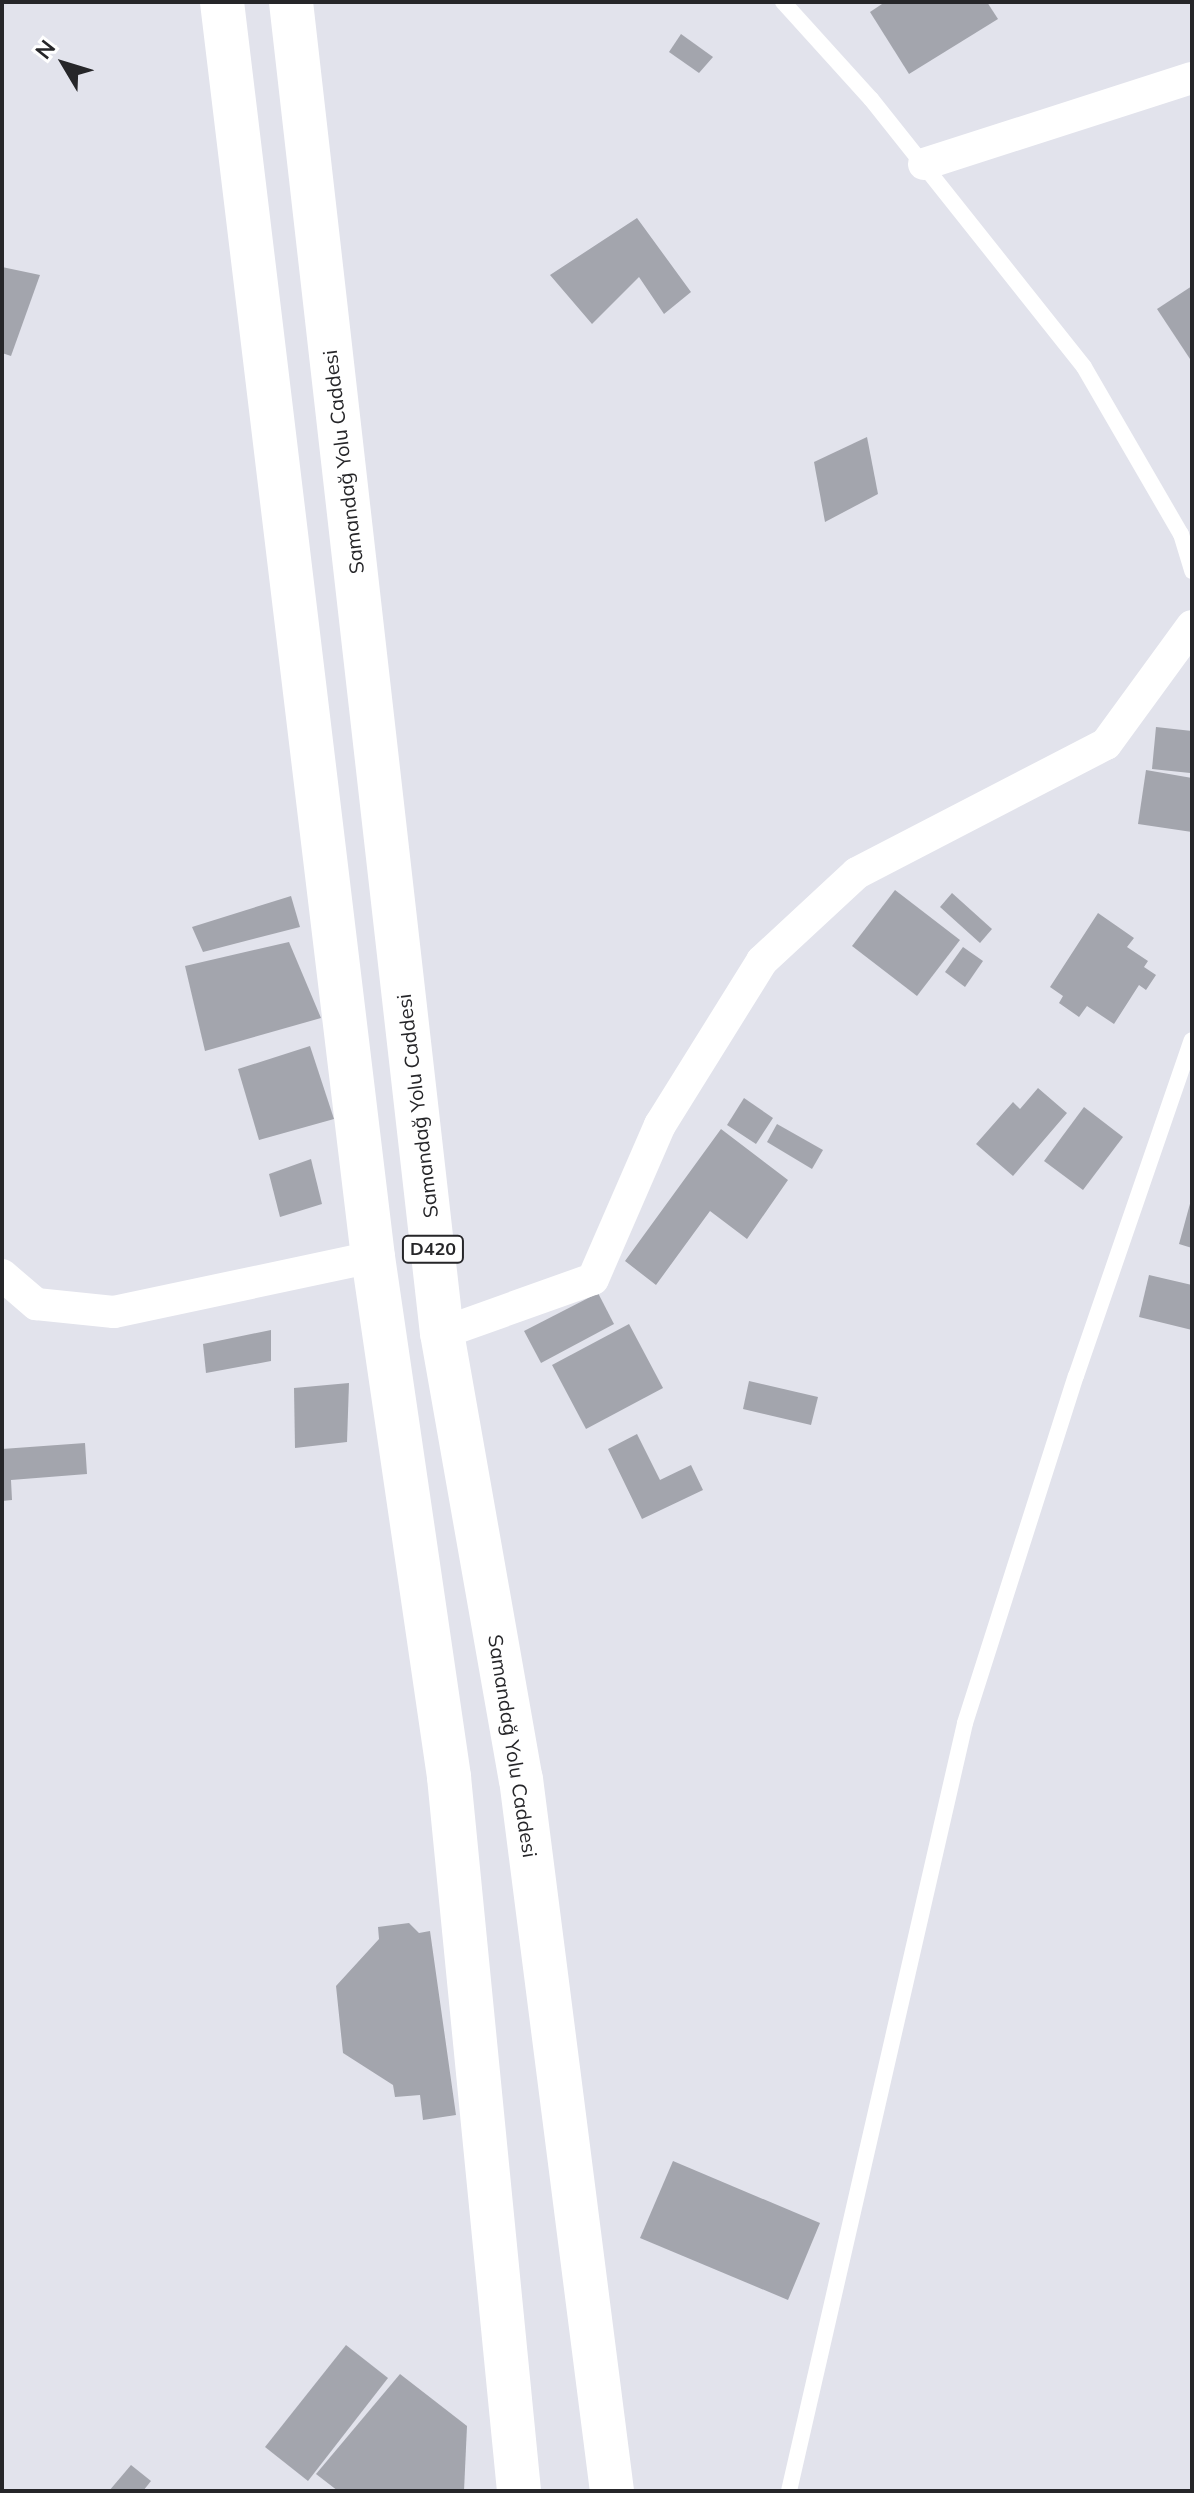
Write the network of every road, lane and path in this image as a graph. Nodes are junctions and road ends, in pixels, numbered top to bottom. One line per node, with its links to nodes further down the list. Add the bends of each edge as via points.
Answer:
1 (222, 2): 9 (highway, D420)
2 (291, 2): 11 (highway, Samandağ Yolu Caddesi / D420)
3 (783, 2): 5 (lane)
4 (1192, 78): 5 (street)
5 (924, 164): 6 (lane, via 1084,367 1181,534)
6 (1192, 571)
7 (1192, 626): 11 (street, via 1106,744 857,873 762,961 660,1125 593,1279)
8 (1192, 1040): 14 (lane, via 1076,1376 965,1723)
9 (373, 1257): 10 (street, via 114,1312 36,1304); 12 (highway, D420, via 449,1777)
10 (2, 1275)
11 (442, 1333): 13 (highway, Samandağ Yolu Caddesi / D420, via 521,1779)
12 (519, 2491)
13 (612, 2491)
14 (789, 2491)

